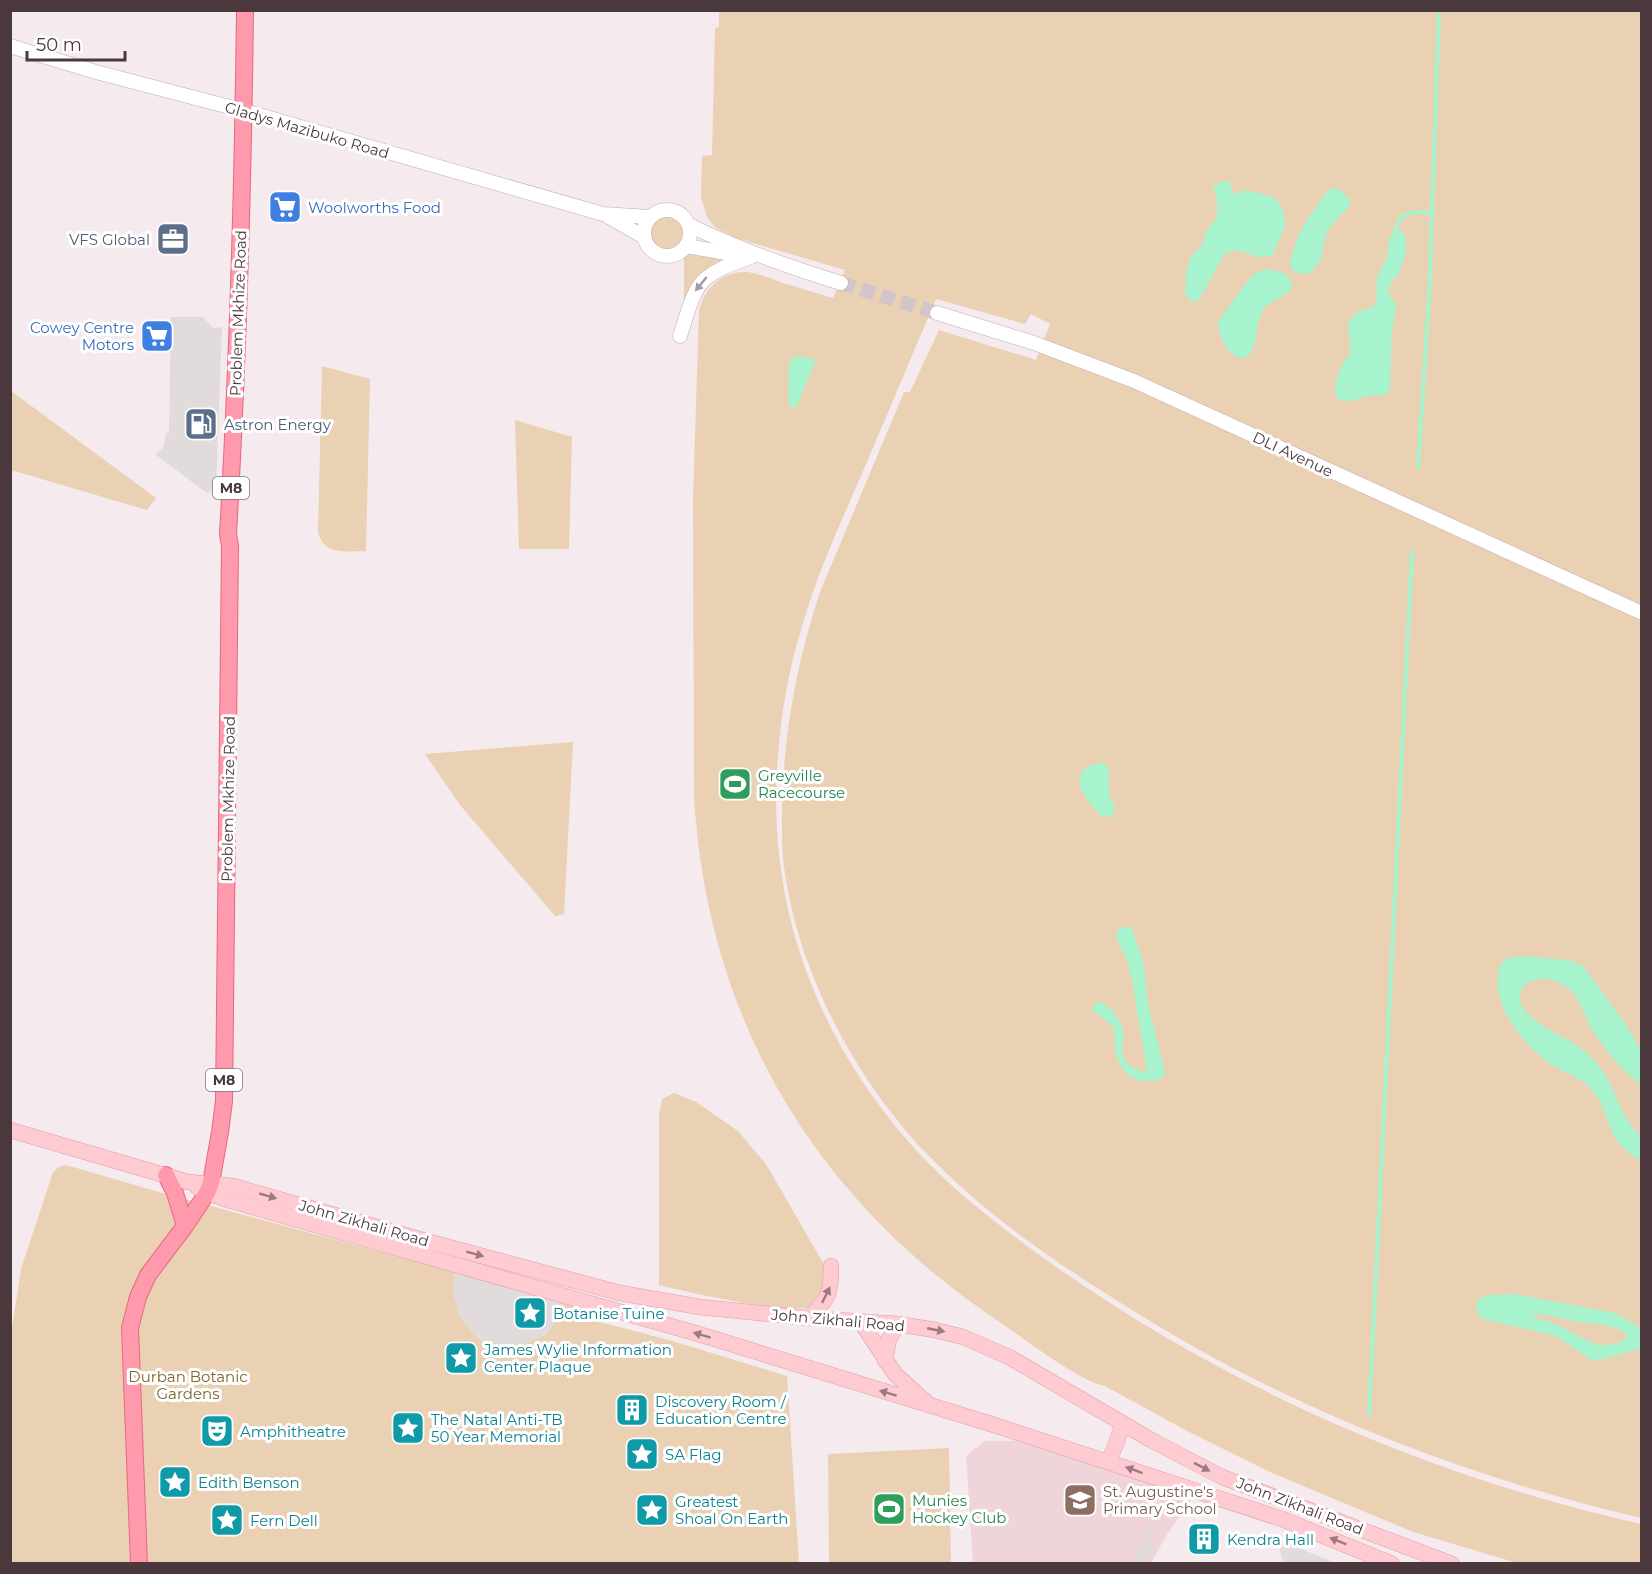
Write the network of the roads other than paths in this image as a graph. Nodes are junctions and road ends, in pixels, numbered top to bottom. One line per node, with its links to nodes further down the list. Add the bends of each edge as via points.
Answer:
1 (245, 10): 3 (main road, Problem Mkhize Road / M8)
2 (10, 46): 3 (street, Gladys Mazibuko Road)
3 (245, 111): 4 (street, Gladys Mazibuko Road); 17 (main road, Problem Mkhize Road / M8, via 228,534 224,1101)
4 (603, 214): 5 (street, Gladys Mazibuko Road); 7 (street, Gladys Mazibuko Road)
5 (650, 217): 6 (street, via 669,209 682,214); 7 (street)
6 (689, 225): 8 (street); 10 (street)
7 (644, 237): 8 (street, via 647,245 662,256 671,256)
8 (686, 246): 9 (street)
9 (751, 257): 10 (street); 13 (street, one-way to 13, via 703,279 693,294)
10 (772, 261): 11 (street)
11 (841, 284)
12 (937, 313): 14 (street, DLI Avenue, via 1034,343 1134,381)
13 (680, 336)
14 (1641, 613)
15 (10, 1130): 16 (main road, John Zikhali Road)
16 (166, 1175): 17 (main road, John Zikhali Road); 18 (main road)
17 (209, 1188): 18 (main road, Problem Mkhize Road / M8); 20 (main road, John Zikhali Road, one-way to 20, via 233,1186 620,1293 700,1307); 24 (main road, John Zikhali Road, one-way to 17)
18 (185, 1226): 27 (main road, Problem Mkhize Road / M8, via 148,1275 130,1328)
19 (831, 1266): 20 (main road, one-way to 19, via 831,1290)
20 (808, 1318): 21 (main road, John Zikhali Road)
21 (861, 1322): 22 (main road, John Zikhali Road); 23 (main road)
22 (898, 1324): 23 (main road, via 889,1339); 25 (main road, John Zikhali Road, one-way to 25, via 984,1345)
23 (885, 1360): 24 (main road)
24 (930, 1406): 26 (main road, John Zikhali Road)
25 (1124, 1425): 26 (main road); 29 (main road, John Zikhali Road, one-way to 29, via 1222,1477)
26 (1109, 1462): 28 (main road, John Zikhali Road, one-way to 26, via 1282,1519)
27 (139, 1563)
28 (1392, 1563)
29 (1452, 1563)

